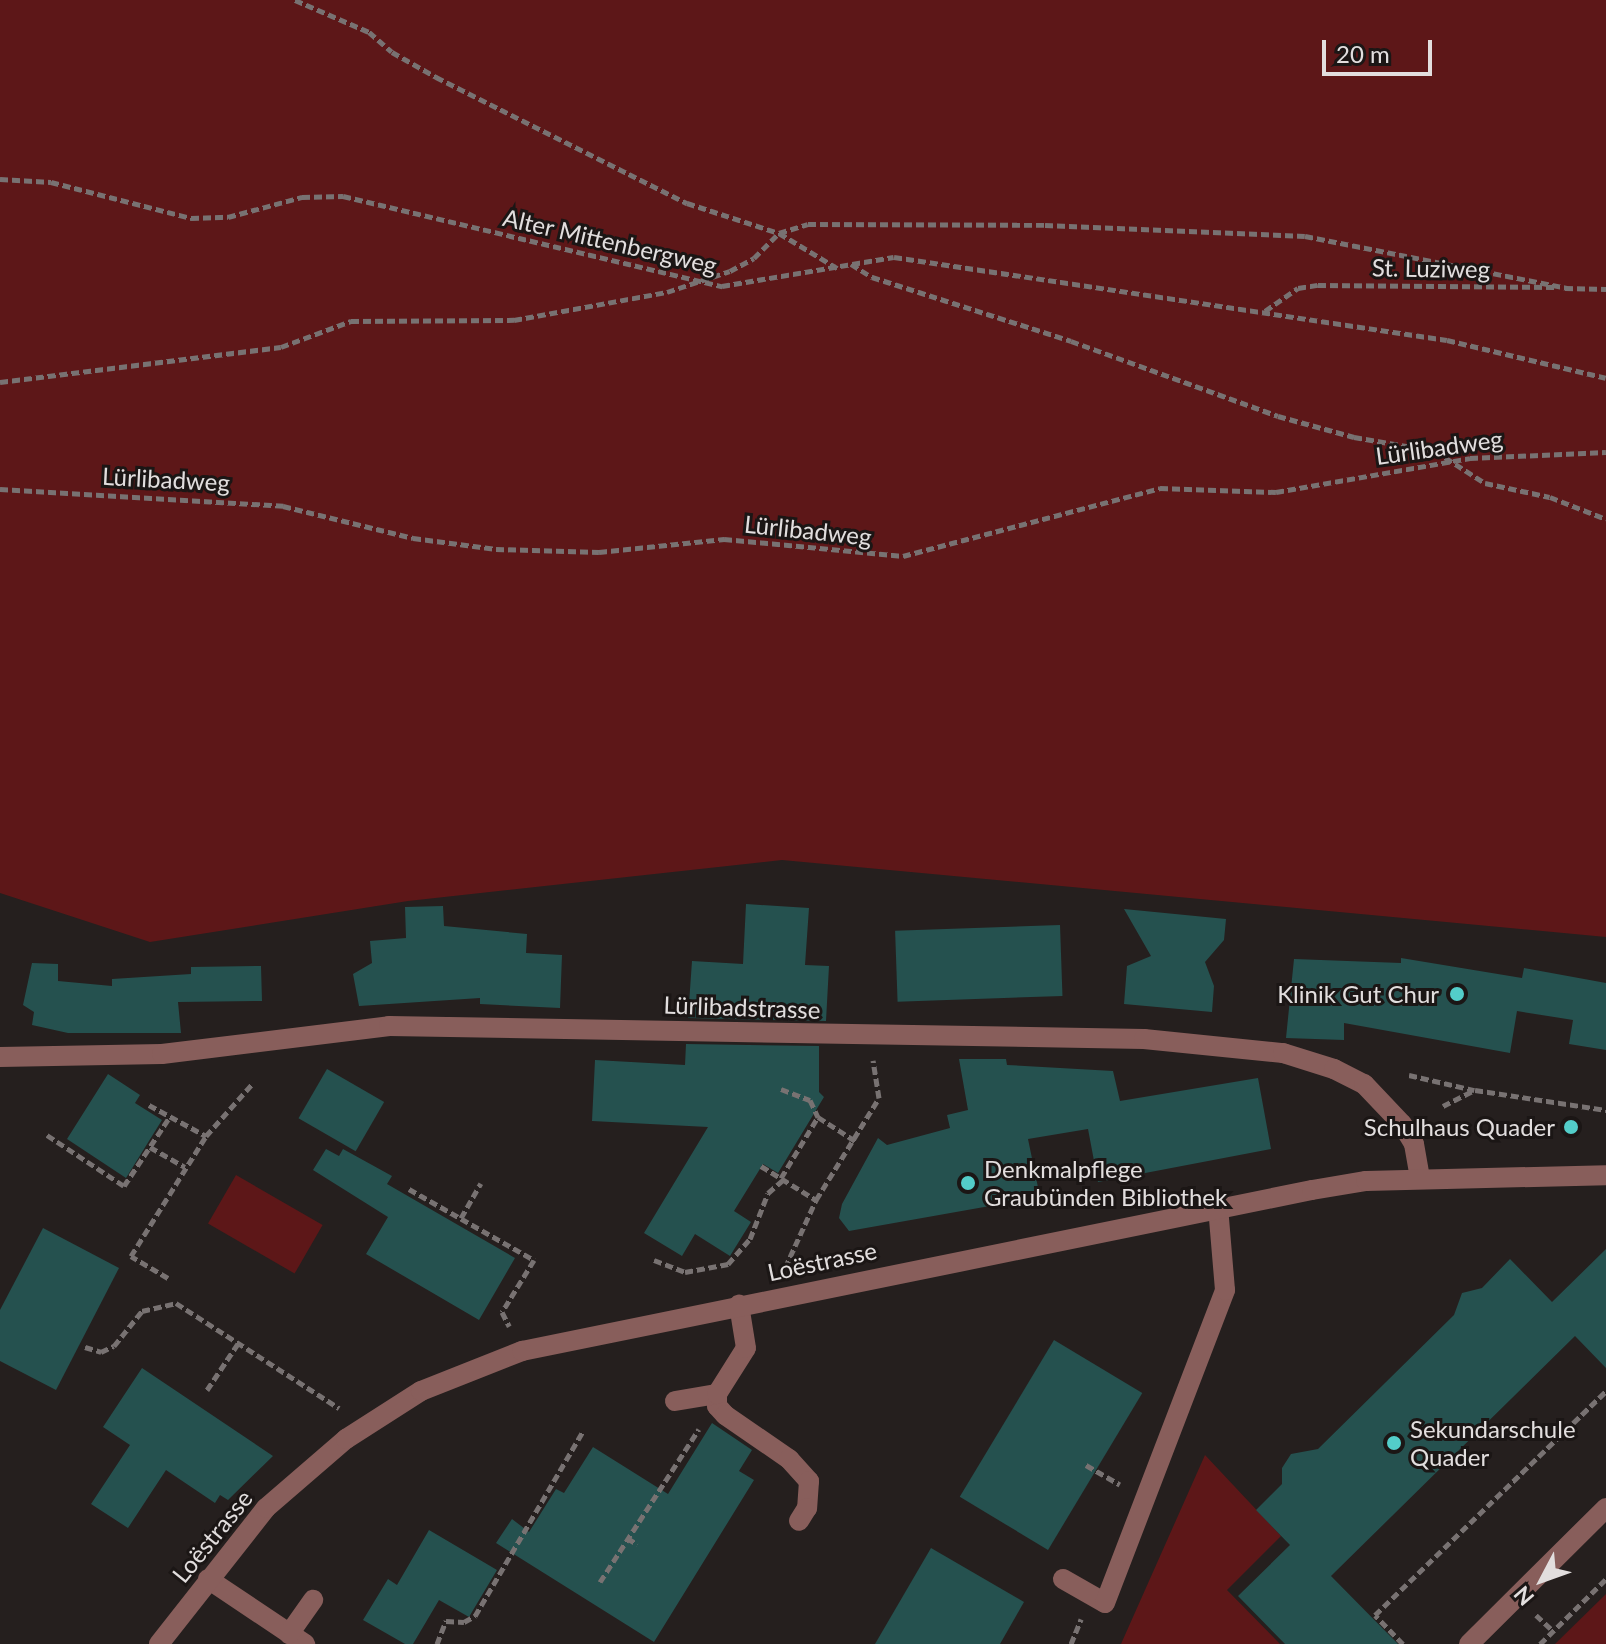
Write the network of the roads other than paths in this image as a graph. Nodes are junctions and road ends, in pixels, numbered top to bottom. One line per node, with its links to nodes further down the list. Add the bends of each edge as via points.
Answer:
1 (0, 1056): 3 (street, Lürlibadstrasse, via 162,1054 389,1026 1144,1039 1283,1053 1364,1084 1414,1144)
2 (1606, 1175): 3 (street, Loëstrasse)
3 (1420, 1178): 4 (street, Loëstrasse, via 1366,1181)
4 (1218, 1206): 5 (street, Loëstrasse); 11 (street, via 1225,1290 1105,1603)
5 (739, 1305): 6 (street, via 746,1348); 10 (street, Loëstrasse, via 522,1351 421,1391 305,1472 266,1508)
6 (717, 1400): 7 (street); 9 (street, via 809,1481 807,1508)
7 (675, 1401)
8 (1606, 1508): 15 (street)
9 (799, 1521)
10 (208, 1579): 13 (street); 14 (street, Loëstrasse)
11 (1063, 1579)
12 (313, 1600): 13 (street)
13 (297, 1639)
14 (159, 1644)
15 (1469, 1644)

